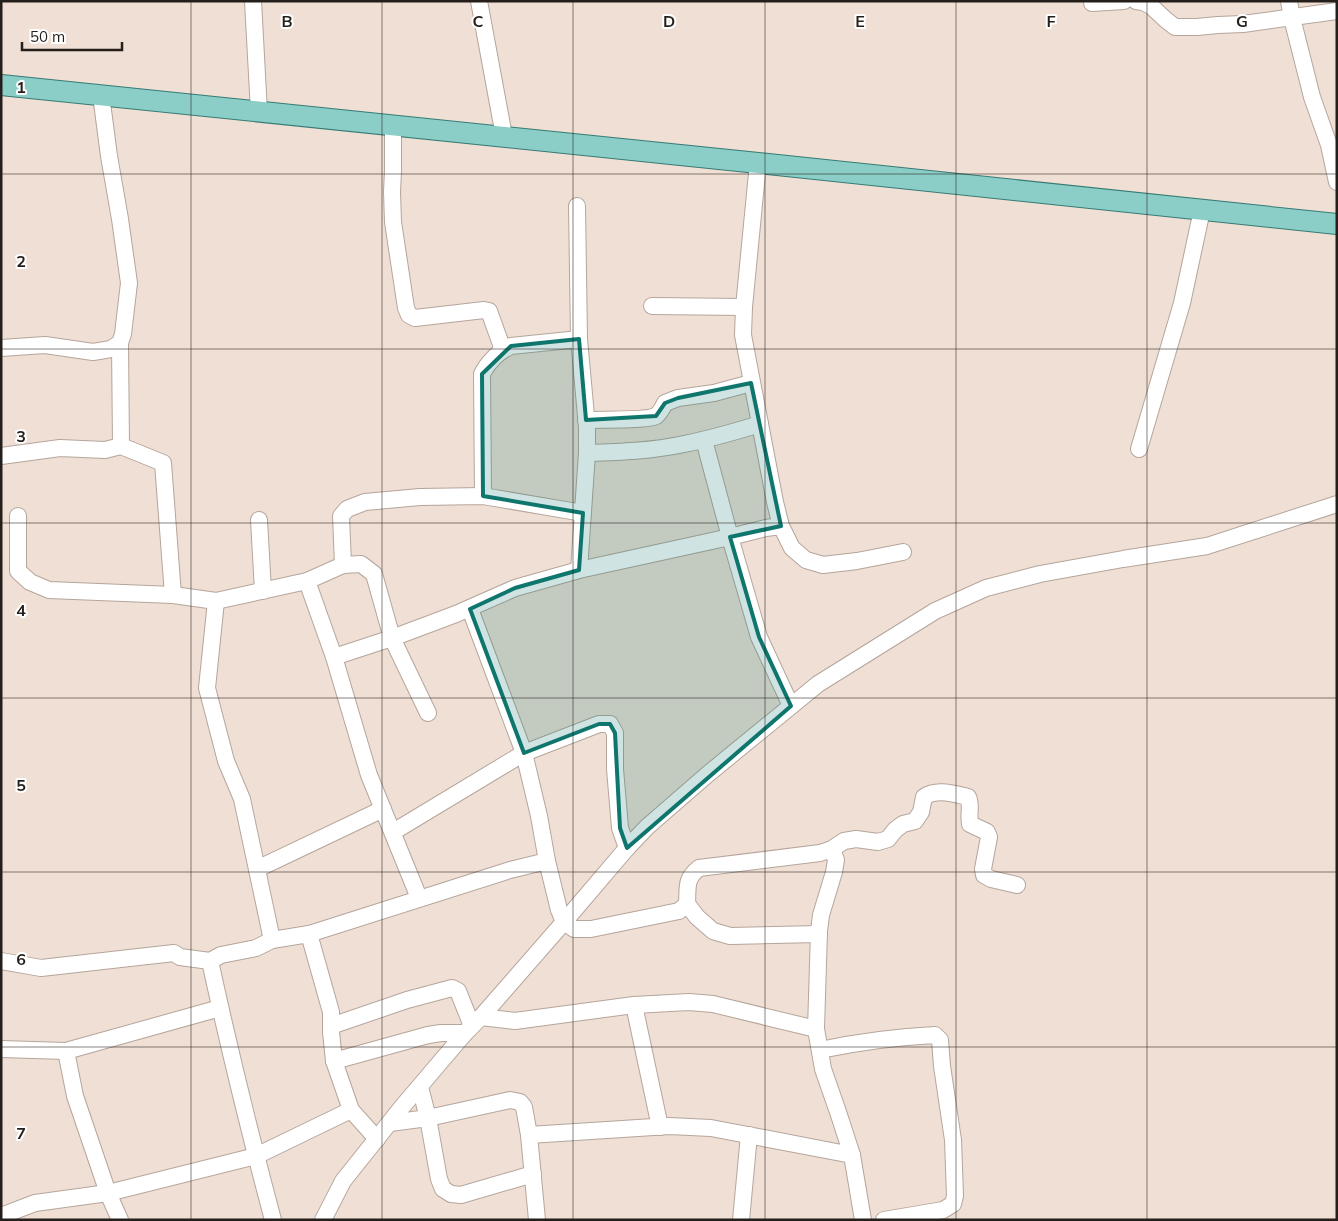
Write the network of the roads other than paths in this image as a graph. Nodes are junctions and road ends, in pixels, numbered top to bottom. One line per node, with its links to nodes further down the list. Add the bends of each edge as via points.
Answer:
1 (253, 1): 11 (street)
2 (479, 1): 13 (street)
3 (1124, 1): 6 (street)
4 (1289, 1): 8 (street)
5 (1144, 2): 8 (street, via 1175,27 1198,28)
6 (1092, 3)
7 (1337, 11): 8 (street)
8 (1292, 18): 15 (street)
9 (1, 85): 10 (main road)
10 (101, 96): 11 (main road); 22 (street, via 129,283)
11 (259, 112): 12 (main road)
12 (393, 125): 13 (main road); 24 (street, via 393,222 409,315 416,318 489,311)
13 (504, 136): 14 (main road)
14 (758, 163): 17 (main road); 20 (street)
15 (1337, 182)
16 (577, 206): 21 (street)
17 (1202, 210): 18 (main road); 30 (street, via 1182,303)
18 (1337, 224)
19 (652, 306): 20 (street)
20 (744, 307): 25 (street, via 743,335)
21 (579, 339): 24 (street, via 511,346); 26 (street)
22 (120, 343): 23 (street, via 111,349 93,352 45,345); 29 (street)
23 (1, 348)
24 (503, 350): 33 (street, via 482,374)
25 (751, 383): 26 (street, via 678,398 665,403 656,416); 27 (street)
26 (586, 420): 31 (street)
27 (760, 424): 28 (street); 38 (street)
28 (704, 440): 31 (street, via 644,450); 39 (street)
29 (121, 446): 32 (street, via 105,450 60,448); 45 (street, via 163,463)
30 (1138, 449)
31 (586, 453): 35 (street)
32 (1, 456)
33 (483, 496): 35 (street); 41 (street, via 420,496 364,502 347,508 341,516)
34 (1337, 504): 50 (street, via 1207,546 1050,572 986,588 935,612 818,684)
35 (584, 513): 42 (street)
36 (18, 516): 45 (street, via 18,571 30,582 50,590)
37 (259, 520): 44 (street)
38 (781, 526): 39 (street); 40 (street, via 792,548 806,560 823,565)
39 (730, 537): 42 (street); 50 (street, via 759,637)
40 (903, 552)
41 (343, 565): 43 (street); 48 (street, via 361,564 374,574)
42 (580, 570): 47 (street, via 515,588)
43 (307, 581): 44 (street); 49 (street)
44 (263, 591): 46 (street)
45 (173, 595): 46 (street)
46 (216, 601): 58 (street, via 207,688 226,761 242,799)
47 (470, 609): 48 (street); 52 (street)
48 (392, 638): 49 (street); 51 (street)
49 (334, 657): 53 (street)
50 (792, 706): 55 (street, via 646,827)
51 (428, 713)
52 (524, 753): 54 (street); 55 (street, via 599,724 610,724 615,733 620,828); 57 (street)
53 (383, 809): 54 (street); 58 (street)
54 (392, 832): 60 (street)
55 (627, 848): 62 (street)
56 (832, 849): 59 (street, via 844,841 878,842 888,839 903,824 915,821 924,797 930,793 946,792 968,797 971,803 970,824 987,832 984,875); 61 (street, via 699,868 688,879); 64 (street, via 836,860)
57 (547, 861): 60 (street); 62 (street, via 558,910)
58 (257, 869): 65 (street)
59 (1017, 885)
60 (419, 898): 63 (street)
61 (687, 904): 62 (street, via 679,912 591,929 574,929); 64 (street, via 697,918 713,931 730,936)
62 (564, 922): 70 (street)
63 (309, 934): 65 (street); 71 (street, via 331,1012)
64 (819, 934): 72 (street)
65 (272, 940): 67 (street)
66 (1, 961): 67 (street, via 41,968 174,953 180,957)
67 (210, 961): 69 (street)
68 (634, 1005): 70 (street); 72 (street, via 713,1004); 81 (street)
69 (220, 1008): 74 (street); 86 (street)
70 (472, 1025): 71 (street, via 458,991 452,988); 76 (street); 77 (street)
71 (331, 1026): 76 (street)
72 (816, 1030): 75 (street)
73 (1, 1049): 74 (street)
74 (66, 1050): 88 (street, via 75,1096)
75 (820, 1050): 85 (street, via 822,1069); 96 (street, via 922,1036 935,1035 940,1040 953,1140 956,1196 953,1204 944,1210)
76 (334, 1061): 78 (street)
77 (420, 1087): 79 (street); 80 (street)
78 (351, 1110): 84 (street); 86 (street)
79 (428, 1118): 80 (street); 82 (street, via 510,1100 520,1102 524,1107); 87 (street, via 439,1179 443,1189 451,1194 461,1195)
80 (390, 1123): 84 (street)
81 (660, 1127): 82 (street); 83 (street, via 689,1126)
82 (529, 1135): 87 (street)
83 (749, 1135): 85 (street); 94 (street)
84 (377, 1139): 92 (street, via 343,1181)
85 (852, 1155): 95 (street)
86 (256, 1156): 88 (street); 91 (street)
87 (533, 1174): 93 (street)
88 (108, 1192): 89 (street, via 35,1204); 90 (street)
89 (2, 1218)
90 (120, 1220)
91 (273, 1220)
92 (323, 1220)
93 (537, 1220)
94 (741, 1220)
95 (863, 1220)
96 (884, 1220)

